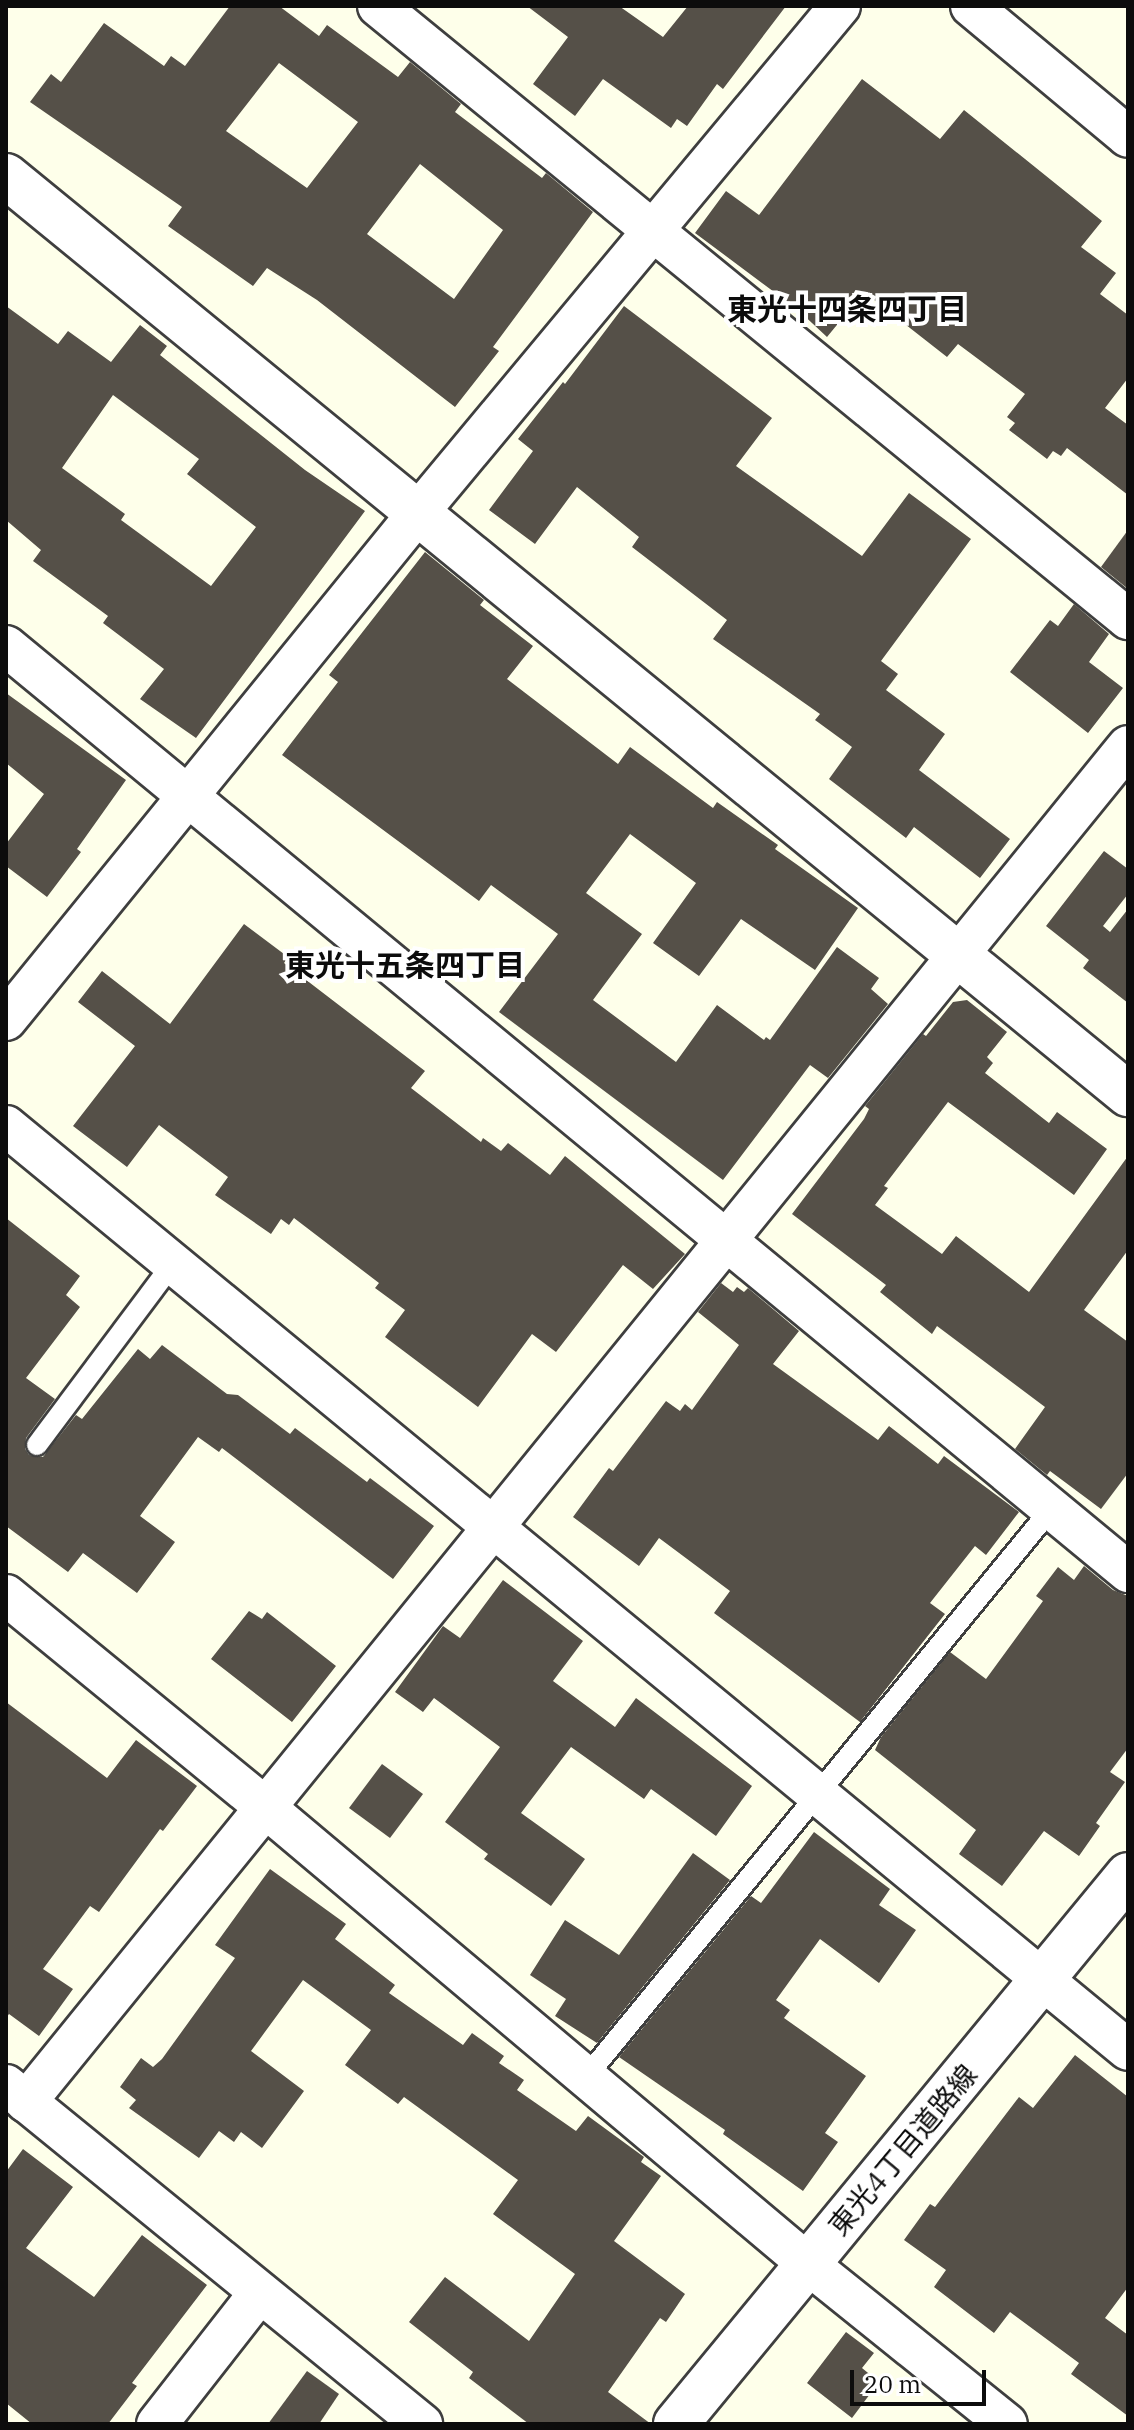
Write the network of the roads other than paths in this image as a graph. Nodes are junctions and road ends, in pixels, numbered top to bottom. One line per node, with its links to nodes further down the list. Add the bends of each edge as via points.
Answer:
1 (378, 6): 6 (street)
2 (840, 6): 6 (street)
3 (971, 6): 4 (street)
4 (1128, 137)
5 (6, 176): 7 (street)
6 (652, 229): 7 (street); 8 (street)
7 (417, 514): 11 (street); 12 (street)
8 (1128, 619)
9 (6, 646): 11 (street)
10 (1128, 746): 12 (street)
11 (190, 796): 13 (street); 16 (street)
12 (961, 955): 14 (street); 16 (street)
13 (6, 1020)
14 (1128, 1094)
15 (6, 1126): 17 (street)
16 (724, 1242): 19 (street); 20 (street)
17 (173, 1263): 18 (lane); 20 (street)
18 (37, 1445)
19 (1051, 1509): 21 (street); 23 (lane)
20 (495, 1527): 23 (street); 24 (street)
21 (1128, 1572)
22 (6, 1595): 24 (street)
23 (819, 1795): 26 (street); 28 (lane)
24 (266, 1808): 28 (street); 29 (street)
25 (1128, 1875): 26 (street, 東光4丁目道路線)
26 (1042, 1981): 27 (street); 30 (street, 東光4丁目道路線)
27 (1128, 2050)
28 (586, 2077): 30 (street)
29 (16, 2094): 31 (street)
30 (808, 2264): 34 (street, 東光4丁目道路線); 35 (street)
31 (260, 2292): 32 (street); 33 (street)
32 (157, 2424)
33 (422, 2424)
34 (676, 2424)
35 (1007, 2424)

